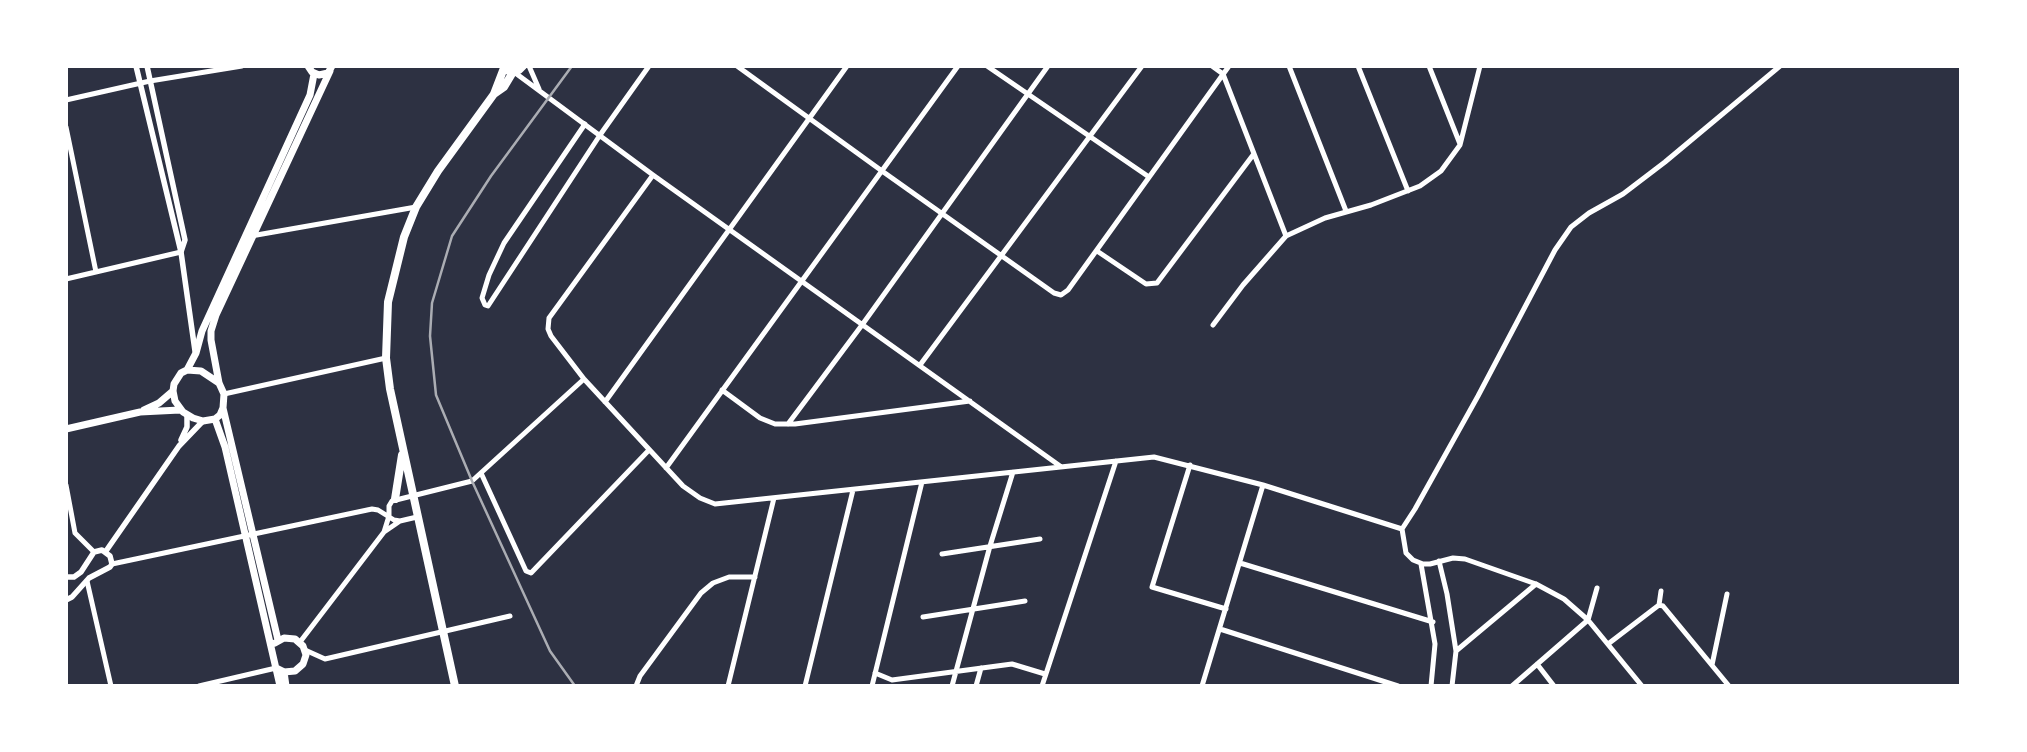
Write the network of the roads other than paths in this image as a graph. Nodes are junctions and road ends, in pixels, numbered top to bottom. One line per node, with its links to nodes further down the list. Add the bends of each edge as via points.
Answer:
1 (136, 66): 27 (street)
2 (147, 66): 26 (street)
3 (242, 66): 26 (street)
4 (308, 66): 24 (main road)
5 (523, 66): 23 (main road)
6 (529, 66): 28 (street)
7 (649, 66): 36 (street)
8 (737, 66): 32 (street)
9 (847, 66): 32 (street)
10 (958, 66): 41 (street)
11 (987, 66): 29 (street)
12 (1048, 66): 29 (street)
13 (1142, 66): 35 (street)
14 (1212, 66): 25 (street)
15 (1229, 66): 25 (street)
16 (1289, 66): 47 (street)
17 (1358, 66): 45 (street)
18 (1429, 66): 37 (street)
19 (1480, 66): 37 (street)
20 (1780, 66): 99 (street, via 1665,162 1571,227 1555,250 1478,396)
21 (504, 67): 23 (main road); 30 (main road)
22 (331, 69): 24 (main road, via 324,75); 42 (main road)
23 (514, 72): 28 (street); 30 (main road, via 504,88)
24 (314, 74): 42 (main road, via 310,95)
25 (1223, 74): 40 (street); 44 (street)
26 (150, 81): 27 (street); 38 (street)
27 (139, 84): 31 (street); 39 (street)
28 (540, 92): 33 (street)
29 (1028, 93): 35 (street); 48 (street)
30 (494, 94): 46 (main road)
31 (66, 100)
32 (810, 119): 41 (street); 49 (street)
33 (585, 124): 36 (street); 36 (street, via 504,243 489,275 482,298 484,304 488,306)
34 (66, 127): 56 (street)
35 (1089, 135): 44 (street); 55 (street)
36 (600, 136): 43 (street)
37 (1460, 144): 45 (street, via 1441,171)
38 (164, 146): 39 (street); 54 (street, via 185,240)
39 (155, 149): 54 (street)
40 (1253, 156): 51 (street); 53 (street, via 1156,283 1146,284)
41 (882, 171): 48 (street); 58 (street)
42 (279, 173): 50 (main road); 52 (main road)
43 (653, 175): 49 (street); 65 (street, via 547,323 551,336)
44 (1149, 177): 53 (street)
45 (1408, 191): 47 (street)
46 (416, 207): 50 (street); 62 (main road, via 404,237 388,298)
47 (1346, 211): 51 (street)
48 (942, 213): 55 (street); 59 (street)
49 (730, 230): 58 (street); 71 (street)
50 (253, 236): 52 (street); 66 (main road, via 220,304 211,331)
51 (1286, 236): 60 (street)
52 (245, 237): 61 (main road, via 202,331)
53 (1097, 251): 55 (street, via 1064,295 1054,293)
54 (181, 252): 56 (street); 61 (street)
55 (1002, 254): 63 (street)
56 (96, 272): 57 (street)
57 (66, 279)
58 (801, 281): 59 (street); 67 (street)
59 (862, 325): 63 (street); 78 (street)
60 (1213, 325)
61 (196, 353): 64 (main road)
62 (386, 358): 69 (street); 82 (main road)
63 (920, 365): 70 (street)
64 (187, 370): 66 (main road, via 201,371); 68 (main road, via 177,378)
65 (584, 379): 71 (street); 88 (street)
66 (219, 383): 69 (main road)
67 (722, 390): 78 (street, via 760,418 776,424); 86 (street)
68 (173, 391): 73 (main road); 74 (main road, via 159,403)
69 (224, 394): 72 (main road)
70 (971, 401): 78 (street); 85 (street)
71 (605, 402): 81 (street)
72 (223, 408): 76 (main road); 101 (main road)
73 (180, 410): 74 (main road); 75 (main road)
74 (140, 412): 79 (main road)
75 (187, 415): 77 (main road); 80 (street, via 187,427)
76 (215, 419): 77 (main road); 102 (main road, via 226,447)
77 (203, 420): 80 (street)
78 (788, 424)
79 (66, 429)
80 (179, 446): 105 (street)
81 (649, 450): 86 (street); 88 (street, via 534,572 529,573)
82 (403, 451): 93 (main road); 95 (main road)
83 (1116, 461): 84 (street, via 1154,457); 85 (street); 143 (street)
84 (1190, 465): 91 (street); 123 (street, via 1152,587)
85 (1061, 466): 87 (street)
86 (666, 468): 94 (street, via 683,486 715,504)
87 (1013, 472): 89 (street); 104 (street)
88 (481, 473): 93 (street, via 472,481)
89 (922, 482): 92 (street); 142 (street)
90 (66, 485): 106 (street, via 75,533)
91 (1263, 485): 99 (street); 109 (street)
92 (853, 490): 94 (street); 151 (street)
93 (413, 496): 95 (street); 97 (main road)
94 (774, 498): 113 (street)
95 (394, 499): 96 (street, via 389,506)
96 (389, 516): 98 (street); 100 (street); 101 (street, via 372,509)
97 (417, 517): 98 (street); 129 (main road)
98 (400, 521): 100 (street)
99 (1402, 529): 111 (street, via 1406,552)
100 (384, 532): 131 (street)
101 (254, 534): 102 (street); 130 (main road)
102 (246, 536): 110 (street); 133 (main road)
103 (1040, 539): 104 (street)
104 (990, 546): 107 (street); 122 (street)
105 (106, 551): 106 (street); 110 (street)
106 (94, 552): 112 (street, via 81,572 74,577)
107 (942, 554)
108 (1438, 561): 111 (street); 115 (street, via 1465,559); 135 (street, via 1449,601)
109 (1240, 563): 123 (street); 127 (street)
110 (112, 564): 114 (street)
111 (1421, 564): 127 (street)
112 (66, 577)
113 (755, 577): 149 (street, via 729,577 701,593); 150 (street)
114 (87, 580): 119 (street); 144 (street)
115 (1536, 584): 126 (street, via 1564,599); 135 (street)
116 (1597, 588): 126 (street)
117 (1662, 591): 121 (street)
118 (1726, 594): 137 (street)
119 (66, 600)
120 (1025, 601): 122 (street)
121 (1659, 605): 132 (street); 137 (street)
122 (973, 610): 125 (street); 141 (street)
123 (1226, 610): 128 (street)
124 (510, 616): 129 (street)
125 (923, 617)
126 (1588, 620): 132 (street); 136 (street)
127 (1433, 622): 158 (street, via 1435,644)
128 (1220, 629): 156 (street); 157 (street)
129 (443, 632): 134 (street, via 325,659); 148 (main road)
130 (278, 640): 131 (main road, via 290,637); 133 (main road)
131 (300, 642): 134 (main road)
132 (1608, 644): 162 (street)
133 (272, 647): 138 (main road)
134 (305, 650): 140 (main road, via 305,660 299,668)
135 (1456, 650): 159 (street)
136 (1537, 664): 160 (street); 161 (street)
137 (1712, 665): 163 (street)
138 (276, 668): 140 (main road); 145 (street); 146 (main road)
139 (981, 668): 141 (street); 143 (street, via 1012,664); 154 (street)
140 (284, 672): 147 (main road)
141 (956, 672): 142 (street, via 892,680); 153 (street)
142 (875, 673): 152 (street)
143 (1045, 674): 155 (street)
144 (111, 686)
145 (199, 686)
146 (280, 686)
147 (286, 686)
148 (455, 686)
149 (636, 686)
150 (728, 686)
151 (805, 686)
152 (872, 686)
153 (952, 686)
154 (976, 686)
155 (1042, 686)
156 (1202, 686)
157 (1398, 686)
158 (1431, 686)
159 (1452, 686)
160 (1512, 686)
161 (1554, 686)
162 (1642, 686)
163 (1729, 686)

